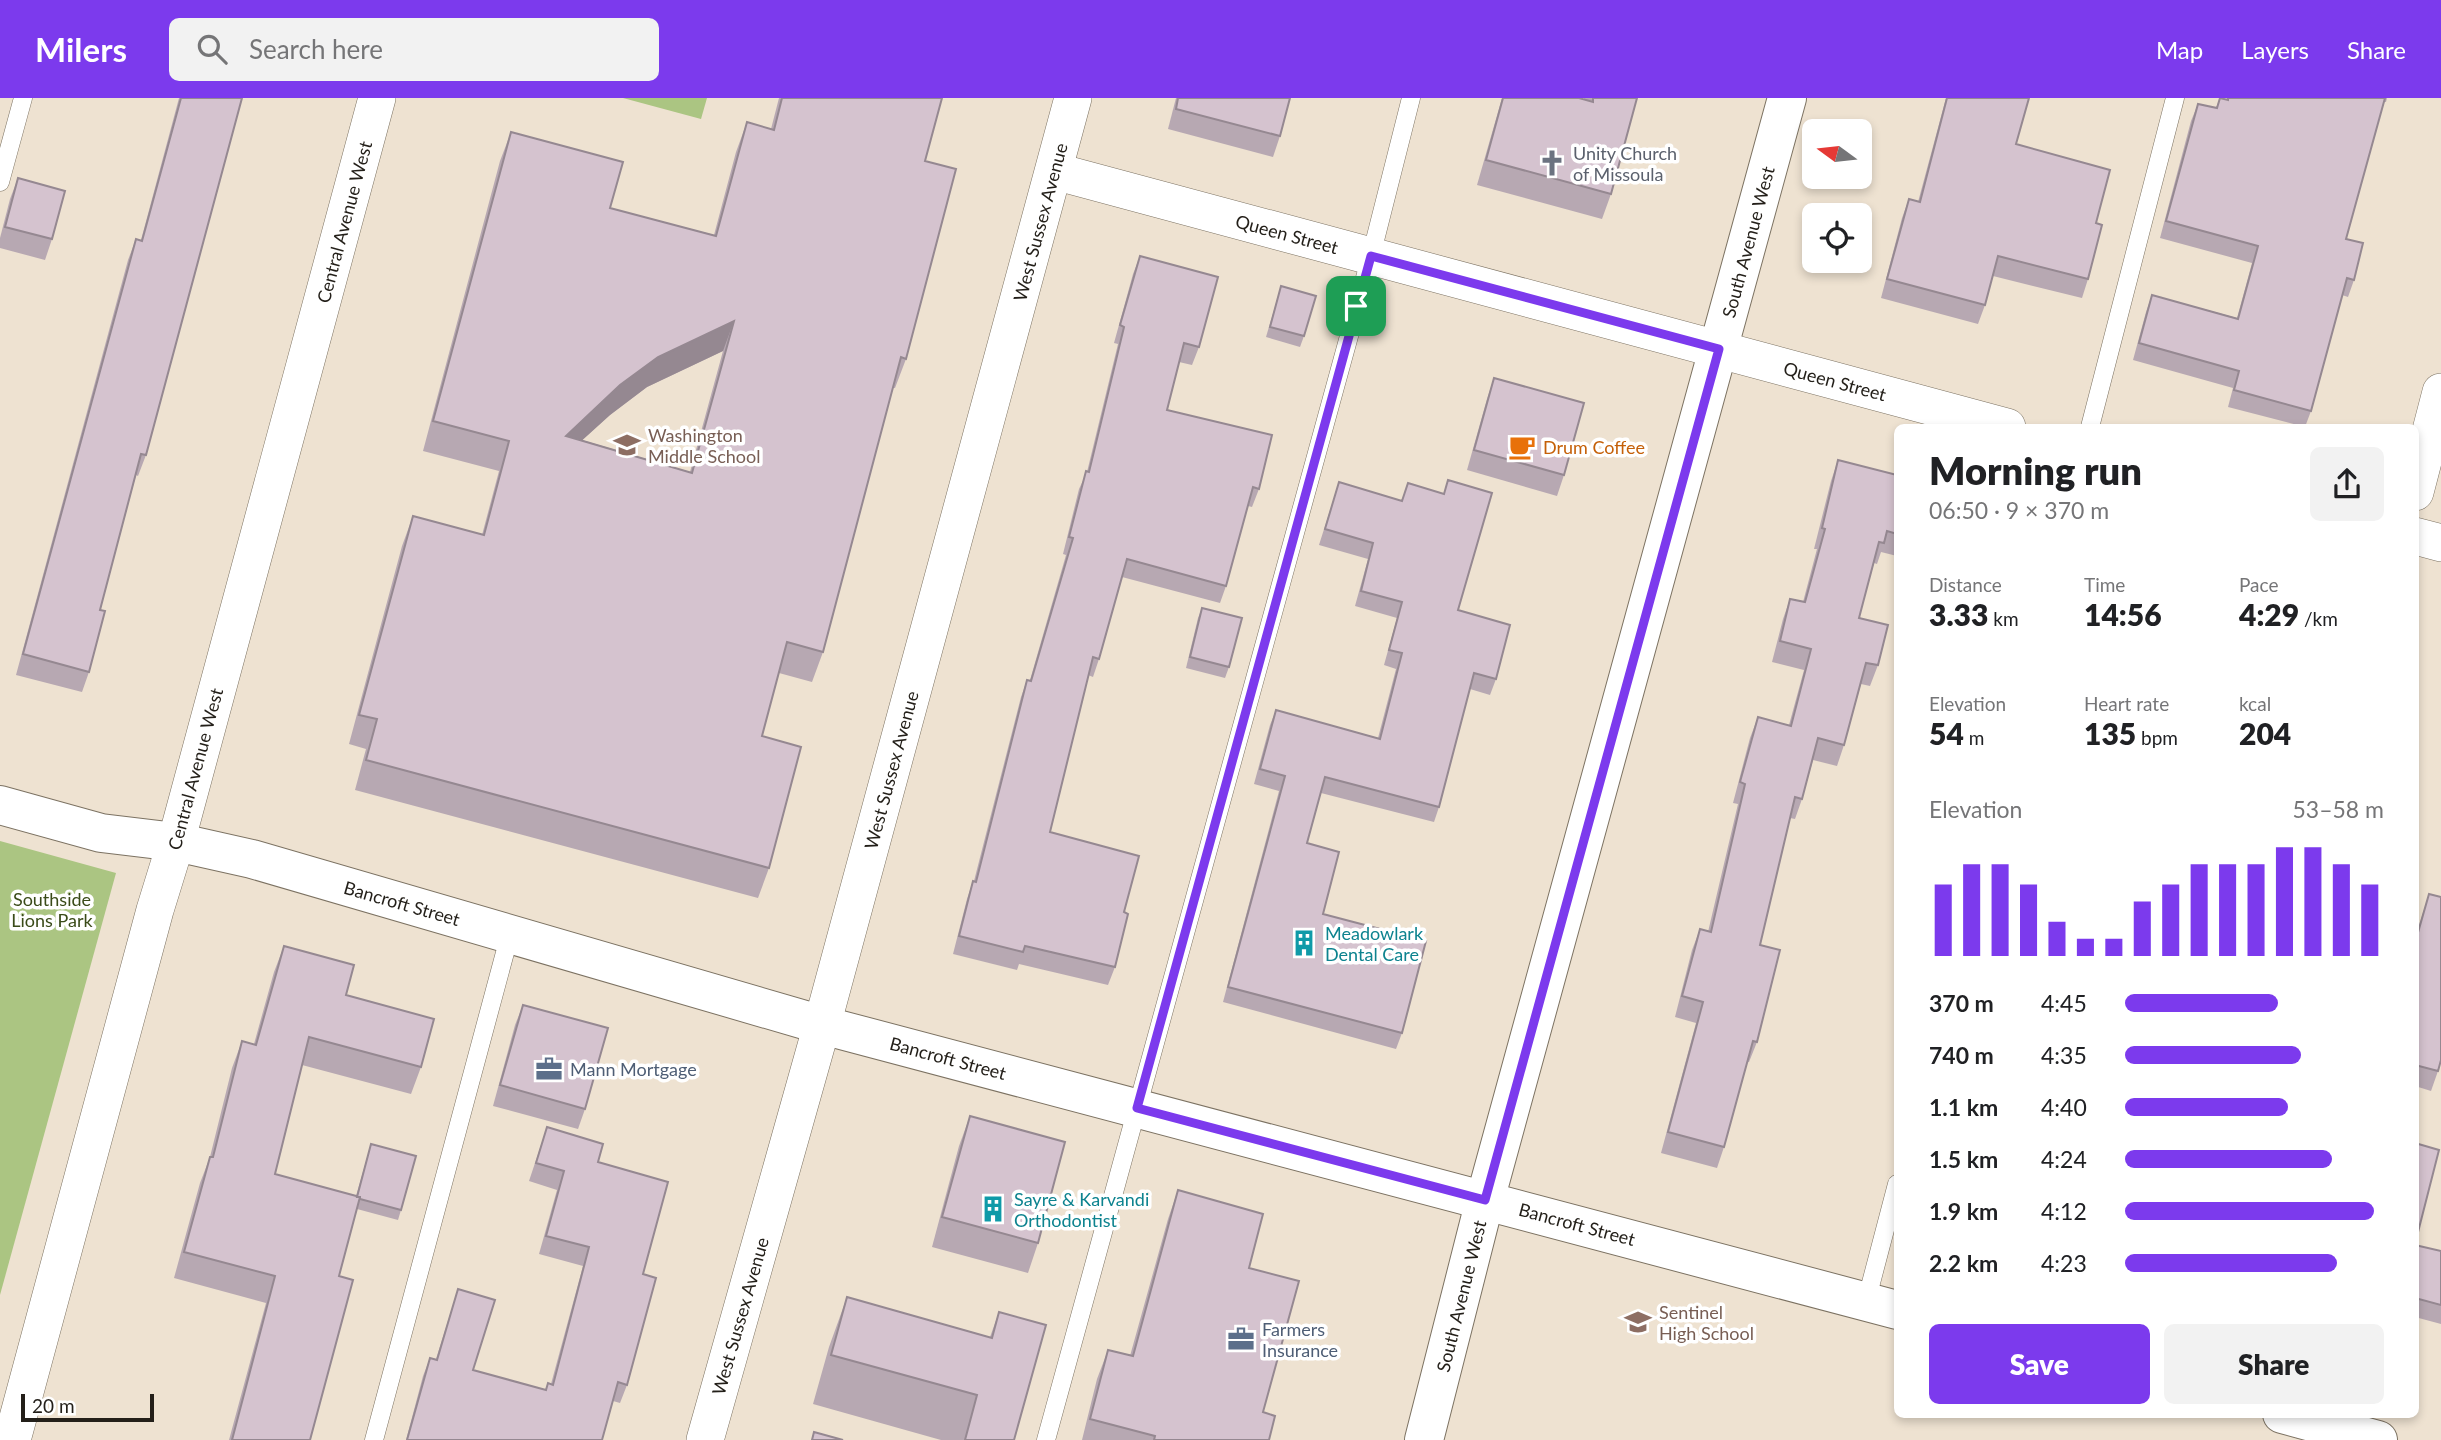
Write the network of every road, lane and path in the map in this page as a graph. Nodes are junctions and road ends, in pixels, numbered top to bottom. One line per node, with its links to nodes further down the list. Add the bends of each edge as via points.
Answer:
1 (23, 98): 8 (lane)
2 (377, 98): 18 (street, Central Avenue West)
3 (1073, 98): 7 (street, West Sussex Avenue)
4 (1411, 98): 9 (lane)
5 (1787, 98): 10 (street, South Avenue West)
6 (2175, 98): 13 (lane)
7 (1054, 171): 9 (street, Queen Street); 20 (street, West Sussex Avenue)
8 (0, 182)
9 (1371, 256): 10 (street, Queen Street); 21 (lane)
10 (1719, 349): 12 (street, Queen Street); 22 (street, South Avenue West)
11 (2441, 392): 14 (street)
12 (1996, 424)
13 (2091, 424)
14 (2419, 477)
15 (2419, 537): 16 (street)
16 (2441, 543)
17 (0, 805): 18 (street, Bancroft Street, via 101,833)
18 (176, 842): 19 (street, Bancroft Street, via 252,859); 26 (street, Central Avenue West)
19 (510, 934): 20 (street, Bancroft Street); 27 (lane)
20 (821, 1025): 21 (street, Bancroft Street); 28 (street, West Sussex Avenue)
21 (1137, 1108): 22 (street, Bancroft Street); 29 (lane)
22 (1485, 1200): 24 (street, Bancroft Street); 30 (street, South Avenue West)
23 (1894, 1208): 24 (lane)
24 (1882, 1306)
25 (2297, 1418): 31 (street)
26 (12, 1440)
27 (374, 1440)
28 (705, 1440)
29 (1046, 1440)
30 (1424, 1440)
31 (2378, 1440)

